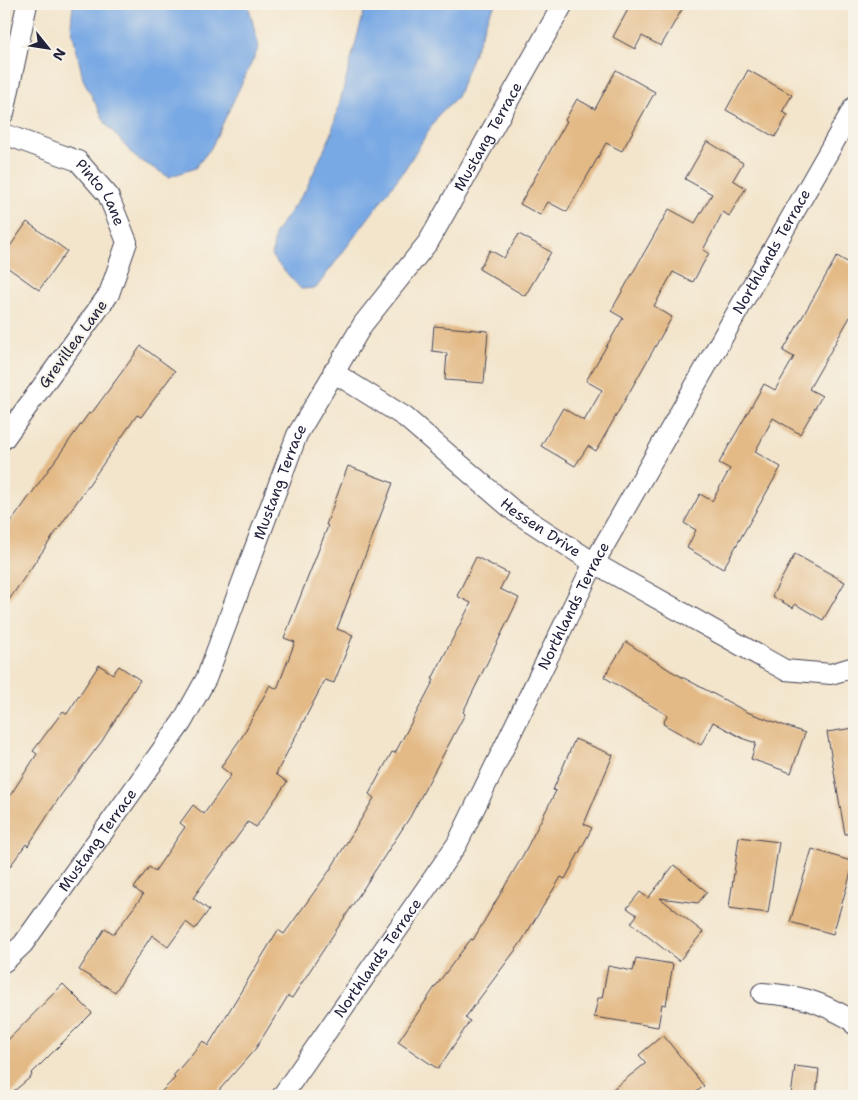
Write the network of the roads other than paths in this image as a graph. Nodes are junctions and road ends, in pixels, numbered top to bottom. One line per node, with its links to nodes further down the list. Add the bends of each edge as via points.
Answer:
1 (27, 4): 4 (street)
2 (563, 4): 7 (street, Mustang Terrace, via 429,241 363,324)
3 (854, 107): 9 (street, Northlands Terrace)
4 (4, 113)
5 (4, 134): 6 (street, Pinto Lane, via 78,162 108,195)
6 (127, 242): 8 (street, Grevillea Lane, via 109,294)
7 (333, 372): 9 (street, Hessen Drive, via 405,417 514,511); 11 (street, Mustang Terrace, via 297,435 206,679 182,722 23,944)
8 (4, 439)
9 (594, 563): 10 (street, Hessen Drive, via 785,670 832,674); 14 (street, Northlands Terrace, via 457,844)
10 (852, 668)
11 (4, 962)
12 (762, 993): 13 (street, via 819,1002)
13 (854, 1024)
14 (282, 1096)

